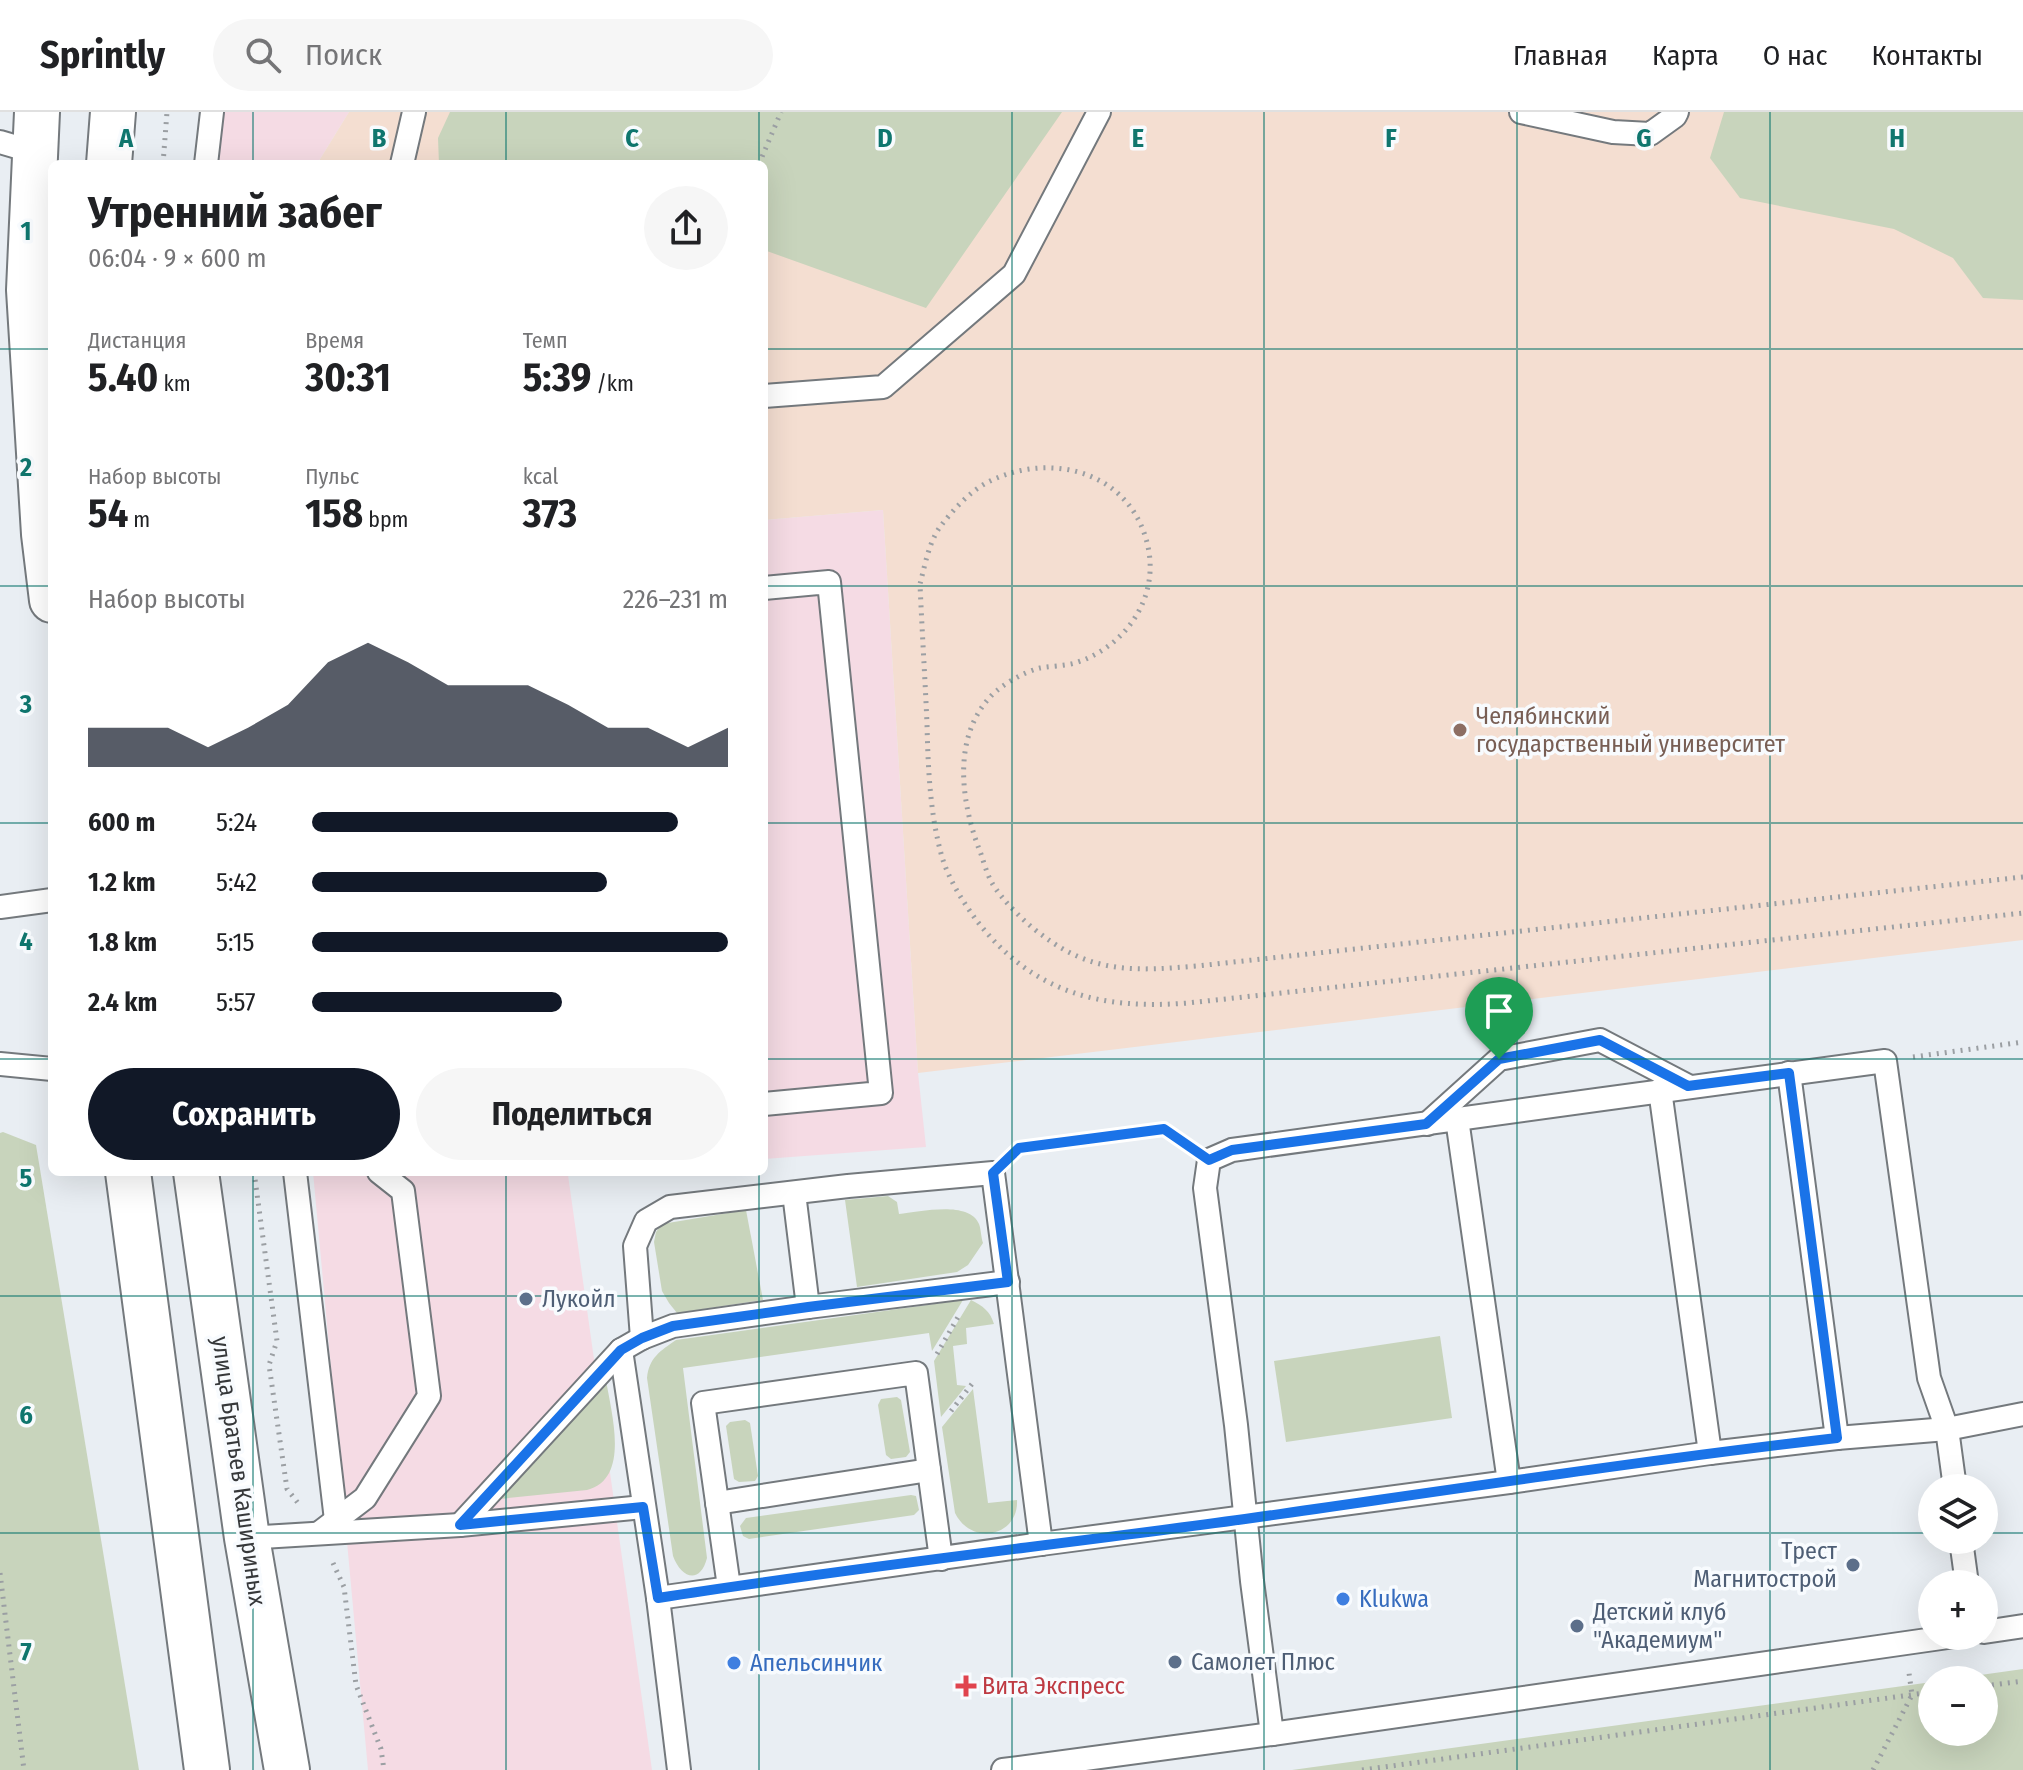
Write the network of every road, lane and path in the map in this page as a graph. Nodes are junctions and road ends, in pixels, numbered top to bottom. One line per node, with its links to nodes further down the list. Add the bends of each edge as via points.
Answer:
1 (113, 112): 10 (main road)
2 (167, 112): 11 (path)
3 (212, 112): 12 (lane)
4 (414, 112): 13 (lane)
5 (781, 112): 14 (path)
6 (1099, 112): 15 (lane, via 1014,274 883,387)
7 (1521, 112): 8 (lane, via 1613,132 1650,134)
8 (1677, 112)
9 (24, 135): 16 (main road)
10 (109, 160)
11 (163, 160)
12 (206, 160)
13 (403, 160)
14 (761, 160)
15 (768, 396)
16 (48, 567)
17 (768, 588): 29 (lane, via 829,582 881,1093)
18 (2023, 877): 21 (path, via 1197,966 1145,970 1093,964 1026,924 992,883 970,827 963,764 967,737 994,692 1036,669 1099,653 1138,616 1151,570 1144,532 1133,509 1103,481 1041,467 986,482 938,529 926,559 920,584 929,770 942,859 961,900 986,932 1018,964 1074,993 1154,1006)
19 (48, 901): 20 (lane)
20 (0, 907)
21 (2023, 913)
22 (2023, 1042): 23 (path)
23 (1885, 1061): 26 (lane); 46 (lane, via 1929,1378)
24 (0, 1064): 25 (lane)
25 (48, 1069)
26 (1789, 1073): 27 (lane); 47 (lane)
27 (1688, 1086): 28 (lane); 31 (lane, via 1600,1040 1499,1059)
28 (1660, 1090): 30 (lane); 48 (lane)
29 (768, 1104)
30 (1457, 1119): 31 (lane); 51 (lane)
31 (1426, 1124): 32 (lane, via 1232,1150)
32 (1209, 1160): 33 (path, via 1164,1129 1019,1148); 54 (lane, via 1205,1188)
33 (993, 1173): 38 (lane); 39 (lane)
34 (129, 1176): 73 (main road)
35 (197, 1176): 57 (main road, улица Братьев Кашириных)
36 (295, 1176): 56 (lane)
37 (384, 1176): 56 (lane, via 403,1191 429,1396 365,1498)
38 (794, 1193): 41 (lane); 42 (lane, via 670,1207 646,1221 635,1246)
39 (1008, 1282): 40 (lane); 58 (lane)
40 (976, 1286): 41 (lane); 44 (path, via 935,1356)
41 (808, 1307): 42 (lane, via 673,1326)
42 (642, 1338): 43 (lane)
43 (621, 1350): 53 (lane); 55 (lane)
44 (916, 1373): 49 (lane); 52 (lane, via 703,1403)
45 (2023, 1414): 46 (lane)
46 (1947, 1429): 47 (lane); 50 (lane)
47 (1837, 1438): 48 (lane)
48 (1710, 1453): 51 (lane)
49 (929, 1470): 52 (lane); 59 (lane)
50 (1953, 1474)
51 (1509, 1482): 54 (lane)
52 (717, 1503): 61 (lane)
53 (643, 1507): 55 (lane); 62 (lane)
54 (1246, 1518): 58 (lane); 71 (lane)
55 (460, 1525): 56 (lane)
56 (328, 1527): 57 (lane)
57 (247, 1538): 74 (main road, улица Братьев Кашириных)
58 (1041, 1544): 59 (lane)
59 (941, 1559): 61 (lane)
60 (0, 1573): 72 (path)
61 (729, 1587): 62 (lane)
62 (658, 1598): 75 (lane)
63 (2023, 1626): 64 (lane)
64 (1998, 1630)
65 (1918, 1641): 66 (lane)
66 (1904, 1643): 70 (path); 71 (lane)
67 (2023, 1681): 68 (path)
68 (1998, 1684)
69 (1918, 1694): 70 (path)
70 (1912, 1695): 77 (path); 78 (path)
71 (1272, 1734): 76 (lane)
72 (24, 1770)
73 (207, 1770)
74 (287, 1770)
75 (679, 1770)
76 (1003, 1770)
77 (1362, 1770)
78 (1873, 1770)

